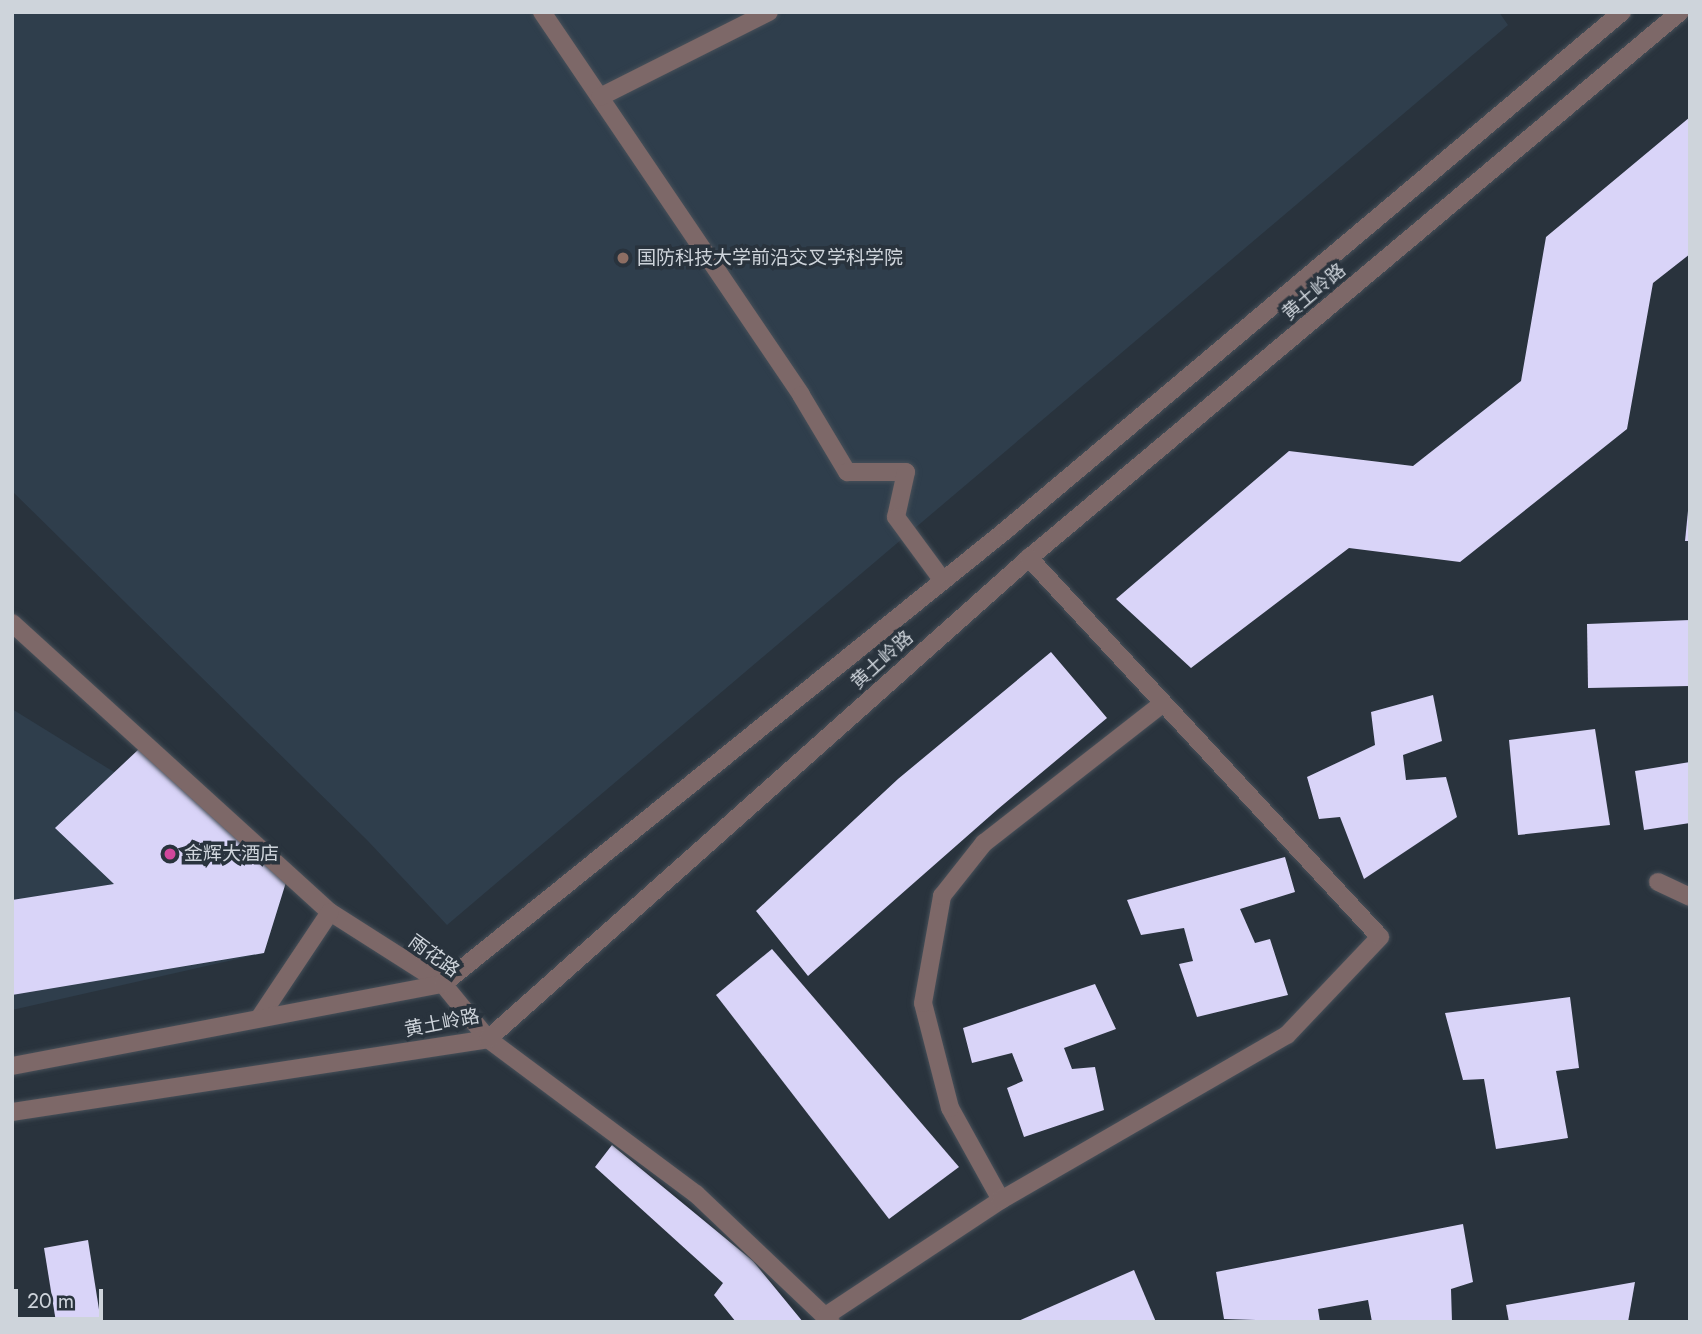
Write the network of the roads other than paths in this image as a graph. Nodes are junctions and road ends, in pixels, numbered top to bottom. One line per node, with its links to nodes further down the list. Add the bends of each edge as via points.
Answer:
1 (542, 12): 5 (street)
2 (769, 12): 5 (street)
3 (1622, 12): 7 (street, 黄土岭路)
4 (1680, 12): 6 (street, 黄土岭路)
5 (600, 97): 7 (street, via 801,395 847,472 906,472 896,517)
6 (1029, 558): 9 (street); 15 (street, 黄土岭路)
7 (943, 580): 13 (street, 黄土岭路)
8 (12, 623): 12 (street, 雨花路)
9 (1162, 704): 18 (street, via 984,843 942,896 923,1003 950,1108); 18 (street, via 1380,937 1287,1035)
10 (1658, 882): 11 (street)
11 (1690, 897)
12 (331, 912): 13 (street, 雨花路); 14 (street)
13 (443, 984): 14 (street, 黄土岭路); 15 (street, 雨花路)
14 (260, 1017): 16 (street, 黄土岭路)
15 (488, 1039): 17 (street, 黄土岭路); 19 (street, 雨花路, via 696,1194)
16 (12, 1066)
17 (12, 1112)
18 (1001, 1200): 19 (street)
19 (829, 1319)

